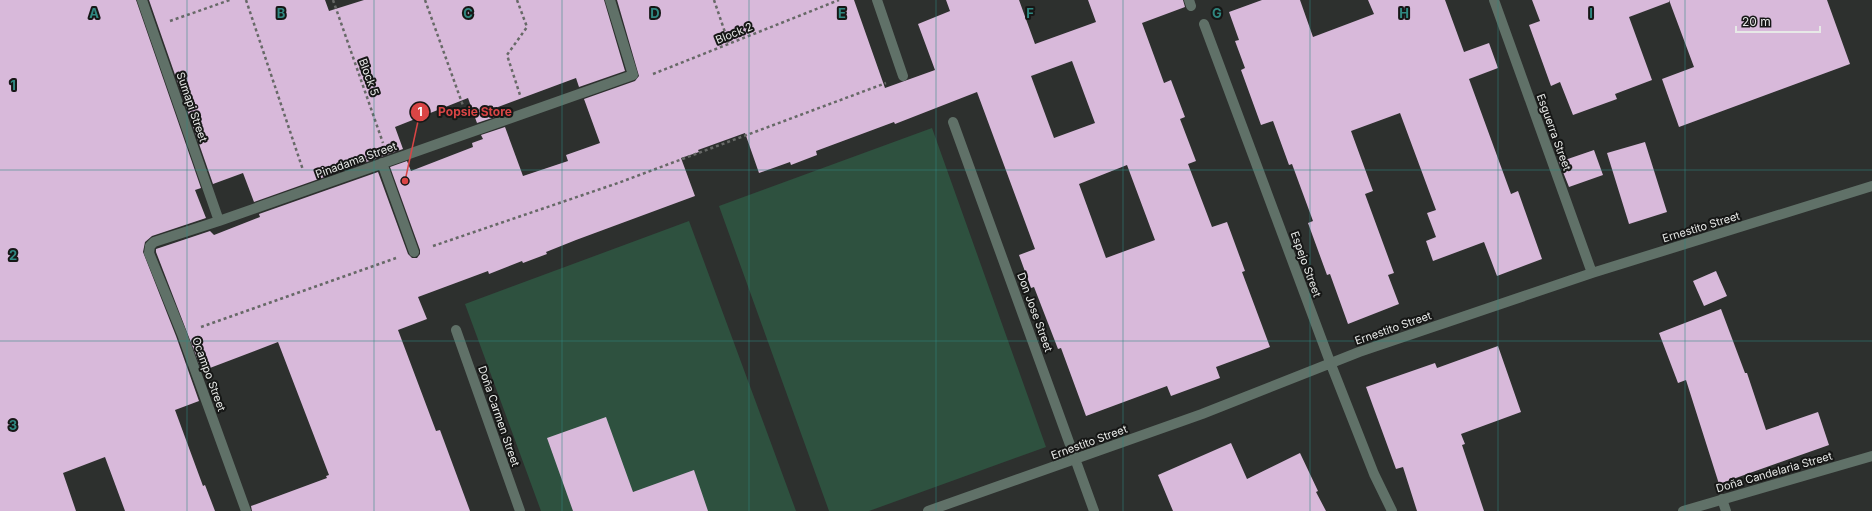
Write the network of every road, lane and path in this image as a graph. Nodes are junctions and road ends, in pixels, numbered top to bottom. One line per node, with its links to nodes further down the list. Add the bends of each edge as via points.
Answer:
1 (142, 0): 13 (street, Sumapi Street)
2 (230, 0): 13 (path)
3 (246, 0): 22 (path)
4 (333, 0): 20 (path, Block 5)
5 (424, 0): 19 (path)
6 (517, 0): 17 (path, via 527,27 507,55)
7 (610, 0): 15 (street)
8 (714, 0): 14 (path)
9 (839, 0): 14 (path, Block 2)
10 (877, 0): 16 (street)
11 (1494, 0): 26 (street, Esguerra Street)
12 (1204, 24): 29 (street, Espejo Street)
13 (152, 28): 23 (street, Sumapi Street)
14 (729, 44): 15 (path, Block 2, via 645,77)
15 (633, 75): 17 (street, Pinadama Street)
16 (903, 76): 25 (path, via 618,183)
17 (526, 112): 19 (street, Pinadama Street)
18 (953, 122): 31 (street, Don Jose Street)
19 (472, 130): 20 (street, Pinadama Street)
20 (386, 162): 22 (street, Pinadama Street); 25 (street)
21 (1872, 186): 26 (street, Ernestito Street)
22 (309, 190): 23 (street, Pinadama Street)
23 (219, 221): 24 (street, Pinadama Street, via 154,242)
24 (150, 246): 28 (street, Ocampo Street, via 150,253)
25 (414, 252): 28 (path, via 371,265)
26 (1592, 273): 29 (street, Ernestito Street)
27 (456, 330): 34 (street, Doña Carmen Street)
28 (182, 334): 33 (street, Ocampo Street)
29 (1330, 362): 31 (street, Ernestito Street, via 1202,414); 37 (street, Espejo Street, via 1374,474)
30 (1872, 456): 32 (street, Doña Candelaria Street)
31 (1075, 460): 35 (street, Ernestito Street); 36 (street, Don Jose Street)
32 (1722, 499): 38 (street, Doña Candelaria Street); 39 (street)
33 (246, 511)
34 (520, 511)
35 (928, 511)
36 (1094, 511)
37 (1392, 511)
38 (1683, 511)
39 (1726, 511)

